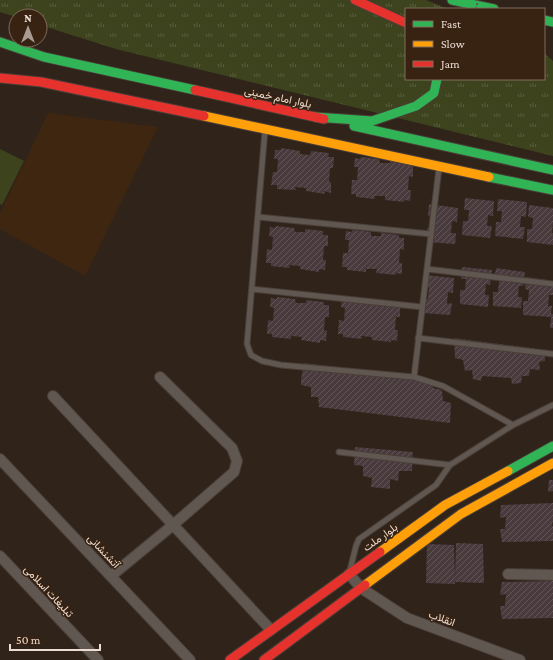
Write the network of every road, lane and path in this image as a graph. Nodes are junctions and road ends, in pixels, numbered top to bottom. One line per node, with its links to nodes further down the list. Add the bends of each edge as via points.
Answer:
1 (355, 0): 4 (main road)
2 (452, 0): 3 (main road)
3 (489, 8)
4 (405, 23)
5 (0, 42): 8 (main road, بلوار امام خمینی, via 44,57)
6 (0, 78): 9 (main road, via 40,82)
7 (437, 80): 10 (main road, via 434,93 416,106 372,121)
8 (187, 89): 9 (main road, via 180,100); 10 (main road, بلوار امام خمینی)
9 (186, 112): 11 (main road)
10 (315, 117): 13 (main road, بلوار امام خمینی)
11 (265, 129): 12 (main road); 17 (lane)
12 (440, 166): 16 (main road); 18 (lane)
13 (541, 167): 14 (main road); 15 (main road, بلوار امام خمینی)
14 (553, 167)
15 (553, 170)
16 (553, 190)
17 (258, 217): 18 (lane); 21 (lane)
18 (431, 234): 19 (lane)
19 (427, 269): 20 (lane); 22 (lane)
20 (553, 284)
21 (252, 289): 22 (lane); 26 (lane, via 247,344 251,355 262,361)
22 (422, 307): 23 (lane)
23 (418, 338): 24 (lane); 26 (lane)
24 (553, 354)
25 (160, 377): 35 (street, via 232,448 237,461 234,472)
26 (414, 377): 29 (lane, via 443,386)
27 (53, 396): 35 (street)
28 (553, 405): 29 (lane)
29 (513, 425): 34 (lane)
30 (553, 446): 37 (main road, بلوار ملت, via 445,505)
31 (339, 452): 34 (lane)
32 (0, 459): 40 (street, آتشنشانی)
33 (553, 463): 41 (main road, via 461,514)
34 (450, 465): 37 (lane, via 436,485 359,539)
35 (174, 525): 40 (street); 42 (street)
36 (0, 556): 43 (street, تبلیغات اسلامی)
37 (349, 574): 41 (street, انقلاب); 42 (main road, بلوار ملت)
38 (508, 574): 39 (street)
39 (553, 575)
40 (111, 576): 44 (street, آتشنشانی)
41 (361, 588): 46 (main road); 47 (street, انقلاب, via 407,618)
42 (271, 630): 45 (main road, بلوار ملت)
43 (98, 660)
44 (190, 660)
45 (230, 660)
46 (264, 660)
47 (520, 660)

